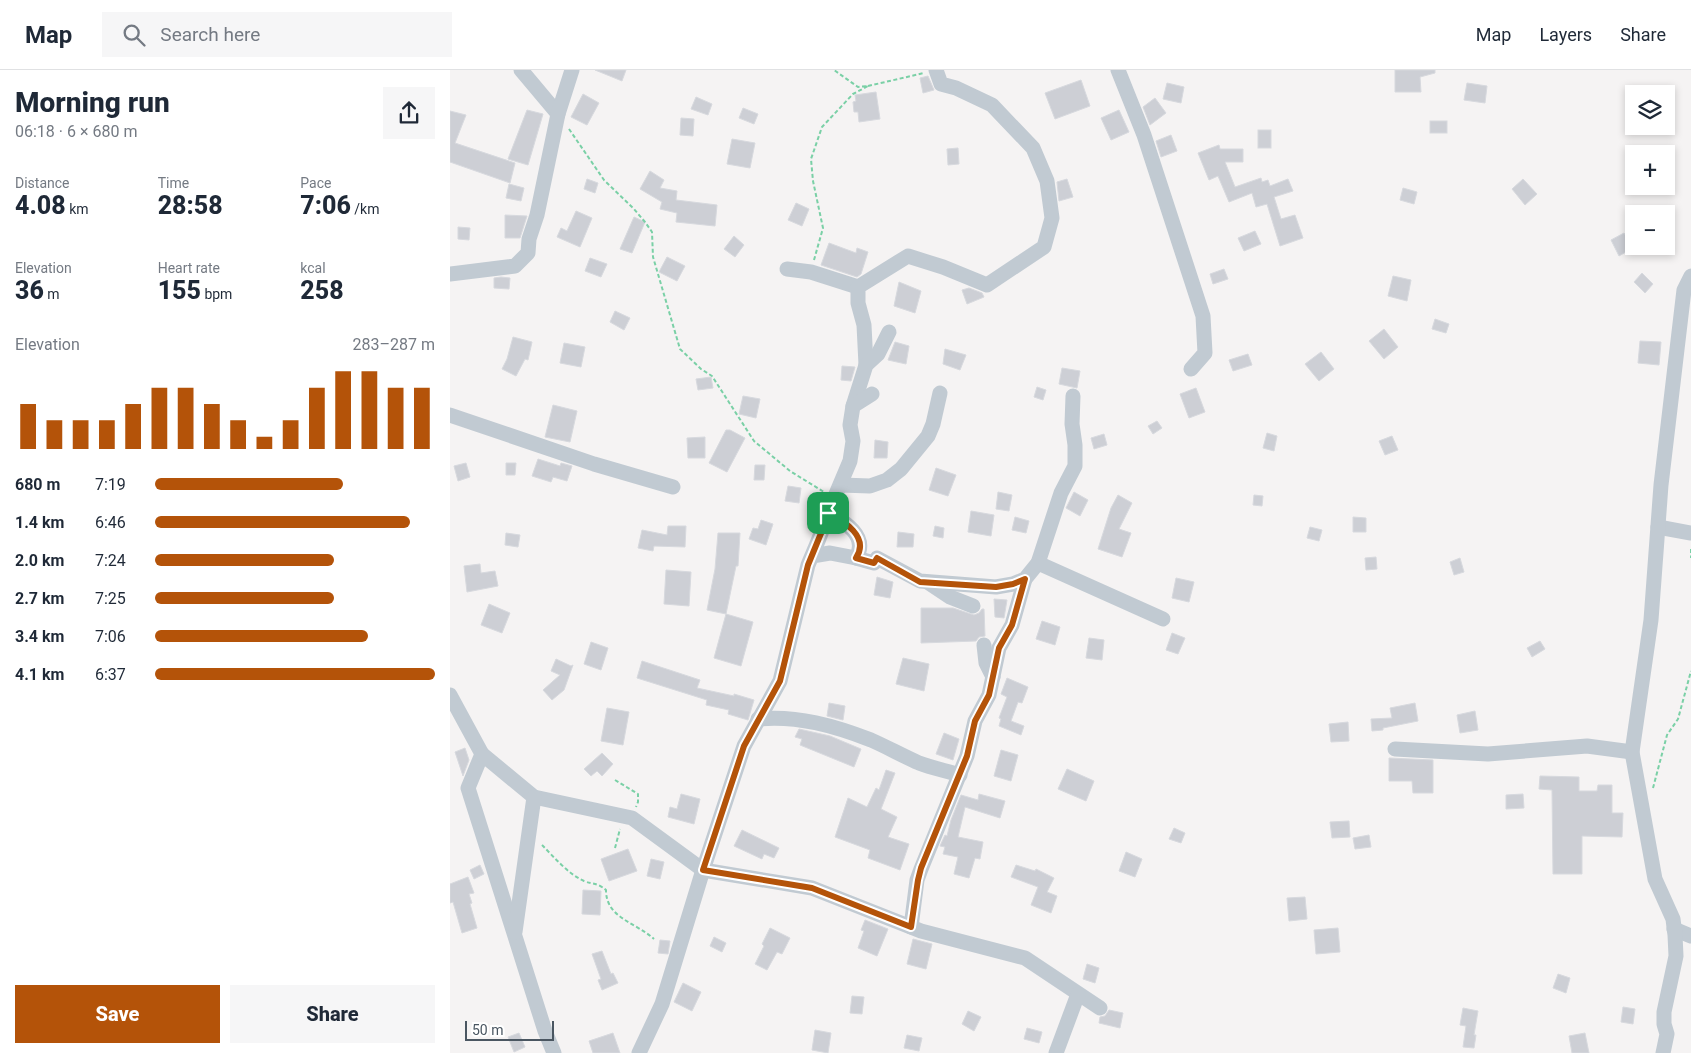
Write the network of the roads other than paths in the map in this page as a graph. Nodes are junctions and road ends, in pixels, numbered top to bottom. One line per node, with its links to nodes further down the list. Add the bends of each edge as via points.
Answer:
1 (521, 70): 5 (street)
2 (572, 70): 5 (street)
3 (936, 70): 9 (street, via 941,84 992,105 1033,148 1047,181 1052,218 1044,247 987,285 908,256)
4 (1118, 70): 12 (street, via 1144,135 1203,316 1205,352)
5 (558, 114): 7 (street, via 528,253 515,266)
6 (787, 269): 9 (street, via 811,272)
7 (450, 274)
8 (1691, 276): 21 (street, via 1684,290)
9 (858, 287): 11 (street)
10 (889, 332): 11 (street, via 878,354)
11 (866, 365): 16 (street)
12 (1191, 369)
13 (940, 393): 18 (street, via 928,436 901,470 870,486)
14 (872, 394): 16 (street)
15 (1074, 396): 25 (street, via 1075,466 1055,509)
16 (853, 406): 18 (street, via 850,461)
17 (450, 416): 19 (street)
18 (841, 484): 20 (street)
19 (673, 487)
20 (831, 506): 23 (street); 24 (street, via 857,535 860,544)
21 (1658, 527): 22 (street); 35 (street, via 1651,620)
22 (1691, 533)
23 (812, 556): 24 (street, via 830,554); 33 (street, via 780,681)
24 (856, 558): 27 (street, via 874,563 877,558 920,582)
25 (1038, 563): 26 (street); 29 (street)
26 (1025, 579): 27 (street, via 996,587); 31 (street, via 1012,625 999,648)
27 (927, 582): 28 (street, via 950,597)
28 (973, 606)
29 (1163, 618)
30 (984, 645): 31 (street, via 986,663)
31 (993, 677): 37 (street, via 989,695 975,721)
32 (451, 699): 36 (street)
33 (758, 719): 37 (street, via 780,717 838,729 920,763); 39 (street, via 744,746)
34 (1395, 749): 35 (street, via 1488,754 1587,746)
35 (1632, 752): 41 (street, via 1655,879)
36 (482, 754): 38 (street); 42 (street, via 468,788)
37 (960, 775): 40 (street, via 921,868)
38 (534, 797): 39 (street, via 632,818); 42 (street)
39 (703, 870): 40 (street, via 812,888); 47 (street, via 662,1004)
40 (911, 927): 44 (street, via 1025,958)
41 (1674, 929): 43 (street); 49 (street, via 1676,956 1664,1012 1667,1034)
42 (515, 936): 46 (street)
43 (1691, 936)
44 (1078, 994): 45 (street); 48 (street)
45 (1100, 1008)
46 (554, 1053)
47 (639, 1053)
48 (1056, 1053)
49 (1663, 1053)

